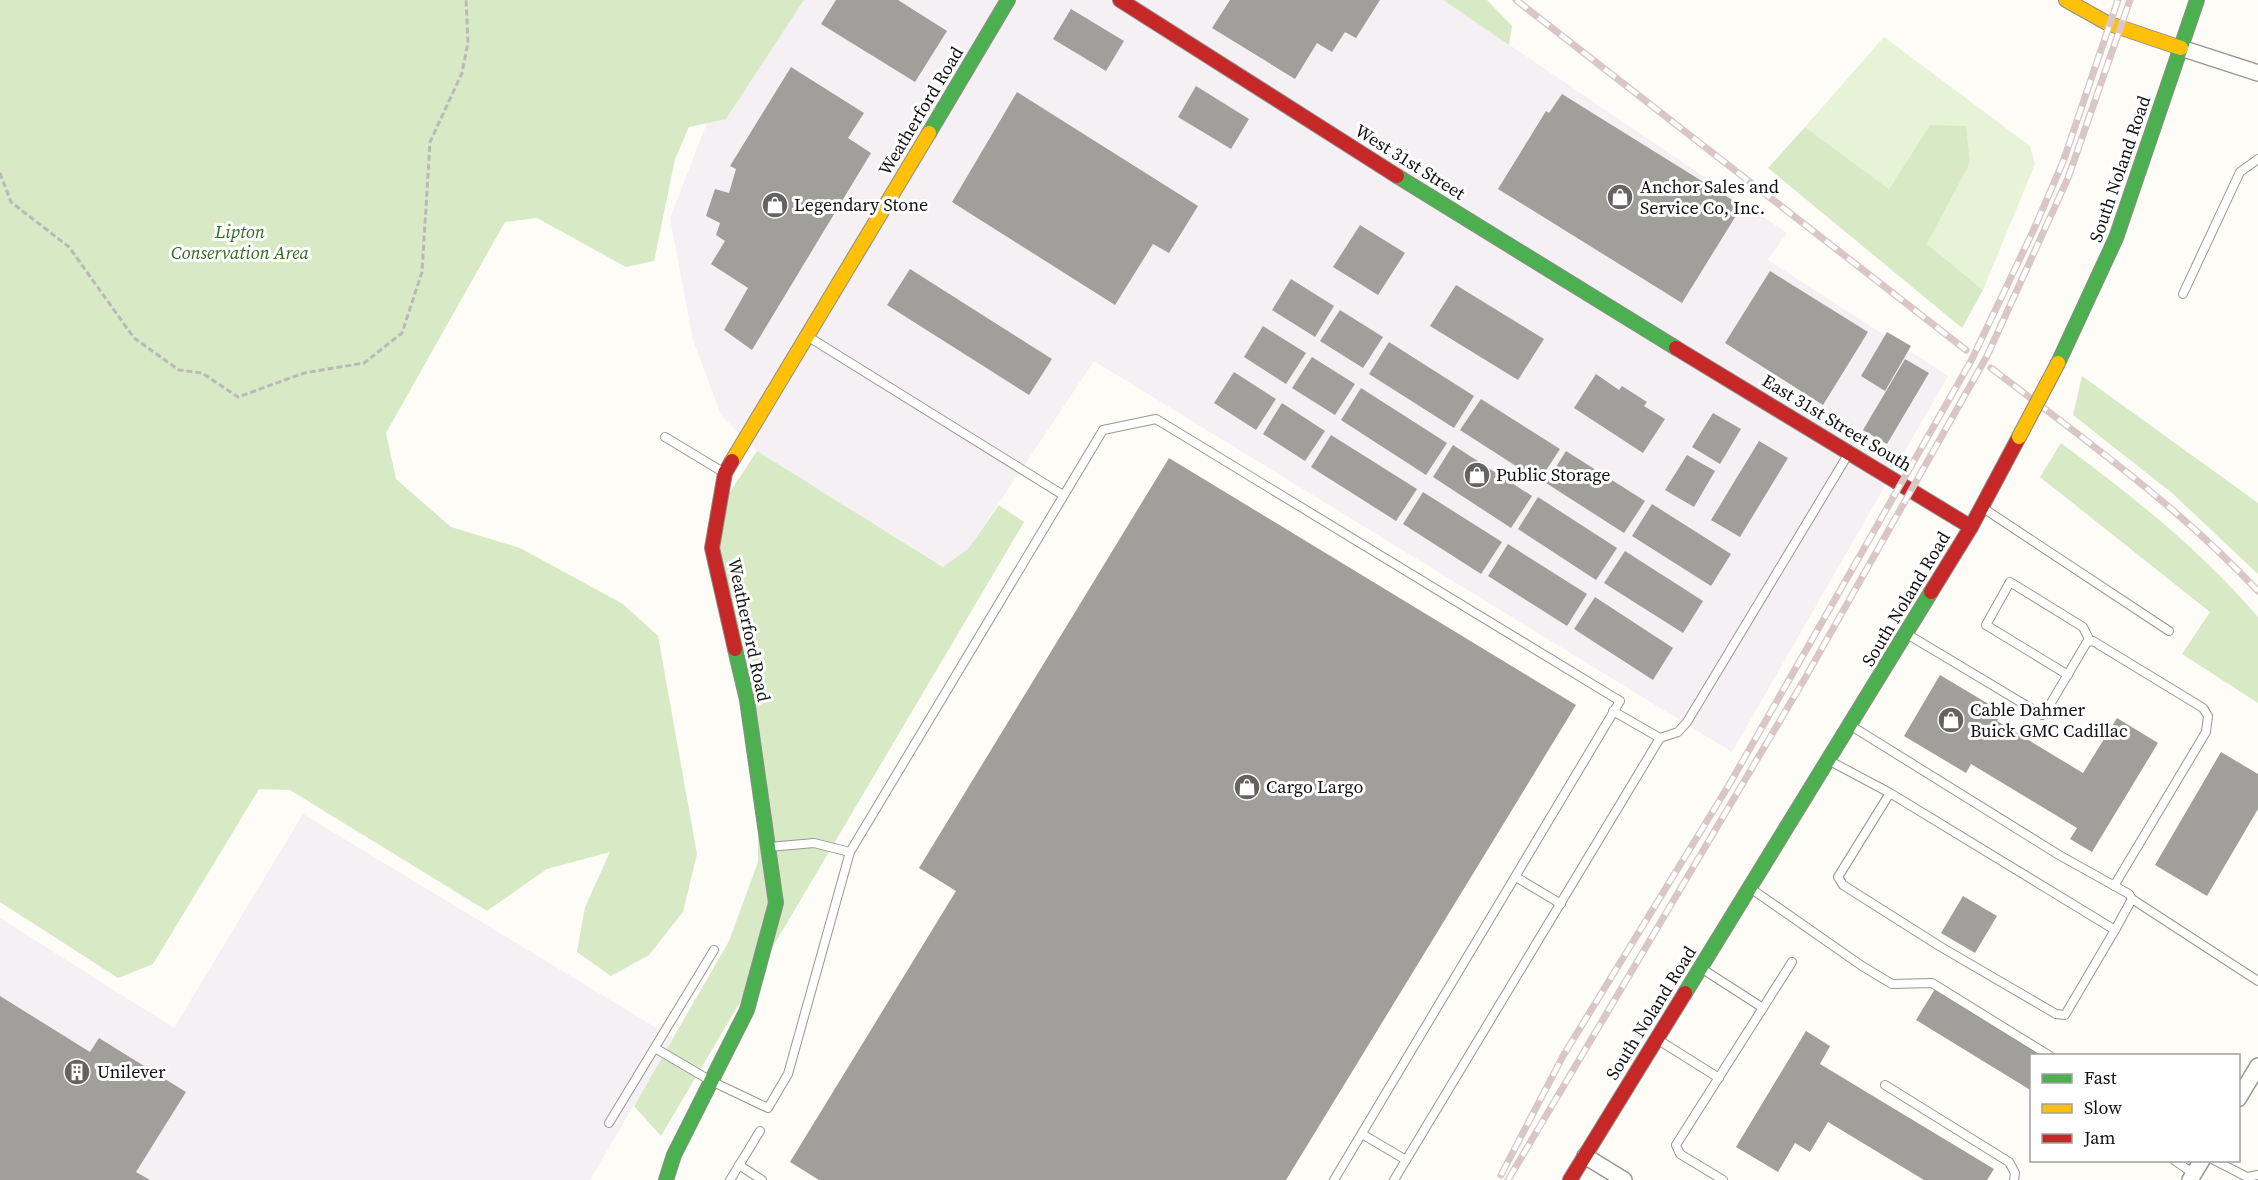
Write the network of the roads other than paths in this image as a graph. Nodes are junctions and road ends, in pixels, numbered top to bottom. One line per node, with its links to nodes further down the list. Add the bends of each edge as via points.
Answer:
1 (1008, 0): 9 (street, Weatherford Road)
2 (1120, 0): 10 (street, West 31st Street, via 1447,208)
3 (2066, 0): 5 (street, via 2111,26)
4 (2197, 0): 5 (street, South Noland Road)
5 (2181, 48): 6 (street); 15 (street, South Noland Road, bridge, via 2116,238 2058,363)
6 (2258, 73)
7 (2258, 159): 8 (lane, via 2240,172)
8 (2183, 294)
9 (807, 336): 13 (street, Weatherford Road); 14 (lane)
10 (1683, 351): 12 (street, East 31st Street South)
11 (665, 437): 13 (lane)
12 (1850, 452): 16 (street, East 31st Street South); 23 (lane, via 1687,722 1678,732)
13 (725, 473): 26 (street, Weatherford Road, via 712,548 747,700)
14 (1063, 495): 21 (lane, via 1102,430 1156,419 1620,700); 27 (lane)
15 (1982, 507): 16 (street, South Noland Road); 17 (lane)
16 (1971, 527): 18 (street, South Noland Road)
17 (2169, 631)
18 (1906, 633): 20 (lane, via 2042,715); 22 (street, South Noland Road)
19 (2090, 641): 20 (lane); 20 (lane, via 2083,627 2010,582 1986,625); 29 (lane, via 2203,708 2208,716 2206,732)
20 (2068, 675)
21 (1613, 711): 23 (lane); 28 (lane)
22 (1850, 726): 24 (street, South Noland Road); 29 (lane)
23 (1660, 738): 32 (lane)
24 (1828, 760): 25 (lane); 30 (street, South Noland Road)
25 (1890, 793): 33 (lane); 33 (lane, via 1838,877 1844,885 1941,947 2065,1016)
26 (768, 847): 27 (lane, via 814,843); 44 (street, Weatherford Road, via 776,903 747,1010)
27 (850, 852): 44 (lane, via 788,1074 768,1108)
28 (1516, 877): 32 (lane); 49 (lane)
29 (2114, 886): 31 (lane)
30 (1749, 888): 36 (street, South Noland Road); 41 (lane, via 1892,984 1932,983)
31 (2132, 899): 33 (lane); 37 (lane)
32 (1561, 904): 51 (lane)
33 (2115, 930)
34 (714, 950): 40 (lane)
35 (1792, 962): 38 (lane)
36 (1700, 968): 38 (lane); 39 (street, South Noland Road)
37 (2258, 981)
38 (1763, 1008): 43 (lane)
39 (1656, 1039): 43 (lane); 50 (street, South Noland Road)
40 (655, 1048): 44 (lane); 47 (lane)
41 (2047, 1054)
42 (2258, 1066): 46 (street)
43 (1719, 1078): 64 (lane, via 1676,1145 1680,1154)
44 (711, 1082): 57 (street, Weatherford Road, via 674,1155)
45 (1885, 1085): 65 (lane, via 2009,1162)
46 (2240, 1096)
47 (609, 1123)
48 (760, 1131): 54 (lane)
49 (1362, 1134): 51 (lane); 60 (lane)
50 (1585, 1156): 62 (street, South Noland Road); 63 (street)
51 (1406, 1160): 61 (lane)
52 (2176, 1162): 55 (lane)
53 (2216, 1162): 56 (lane, via 2247,1177)
54 (739, 1166): 58 (lane); 59 (lane)
55 (2195, 1172)
56 (2258, 1175)
57 (666, 1180)
58 (730, 1180)
59 (762, 1180)
60 (1334, 1180)
61 (1394, 1180)
62 (1570, 1180)
63 (1624, 1180)
64 (1723, 1180)
65 (2014, 1180)

